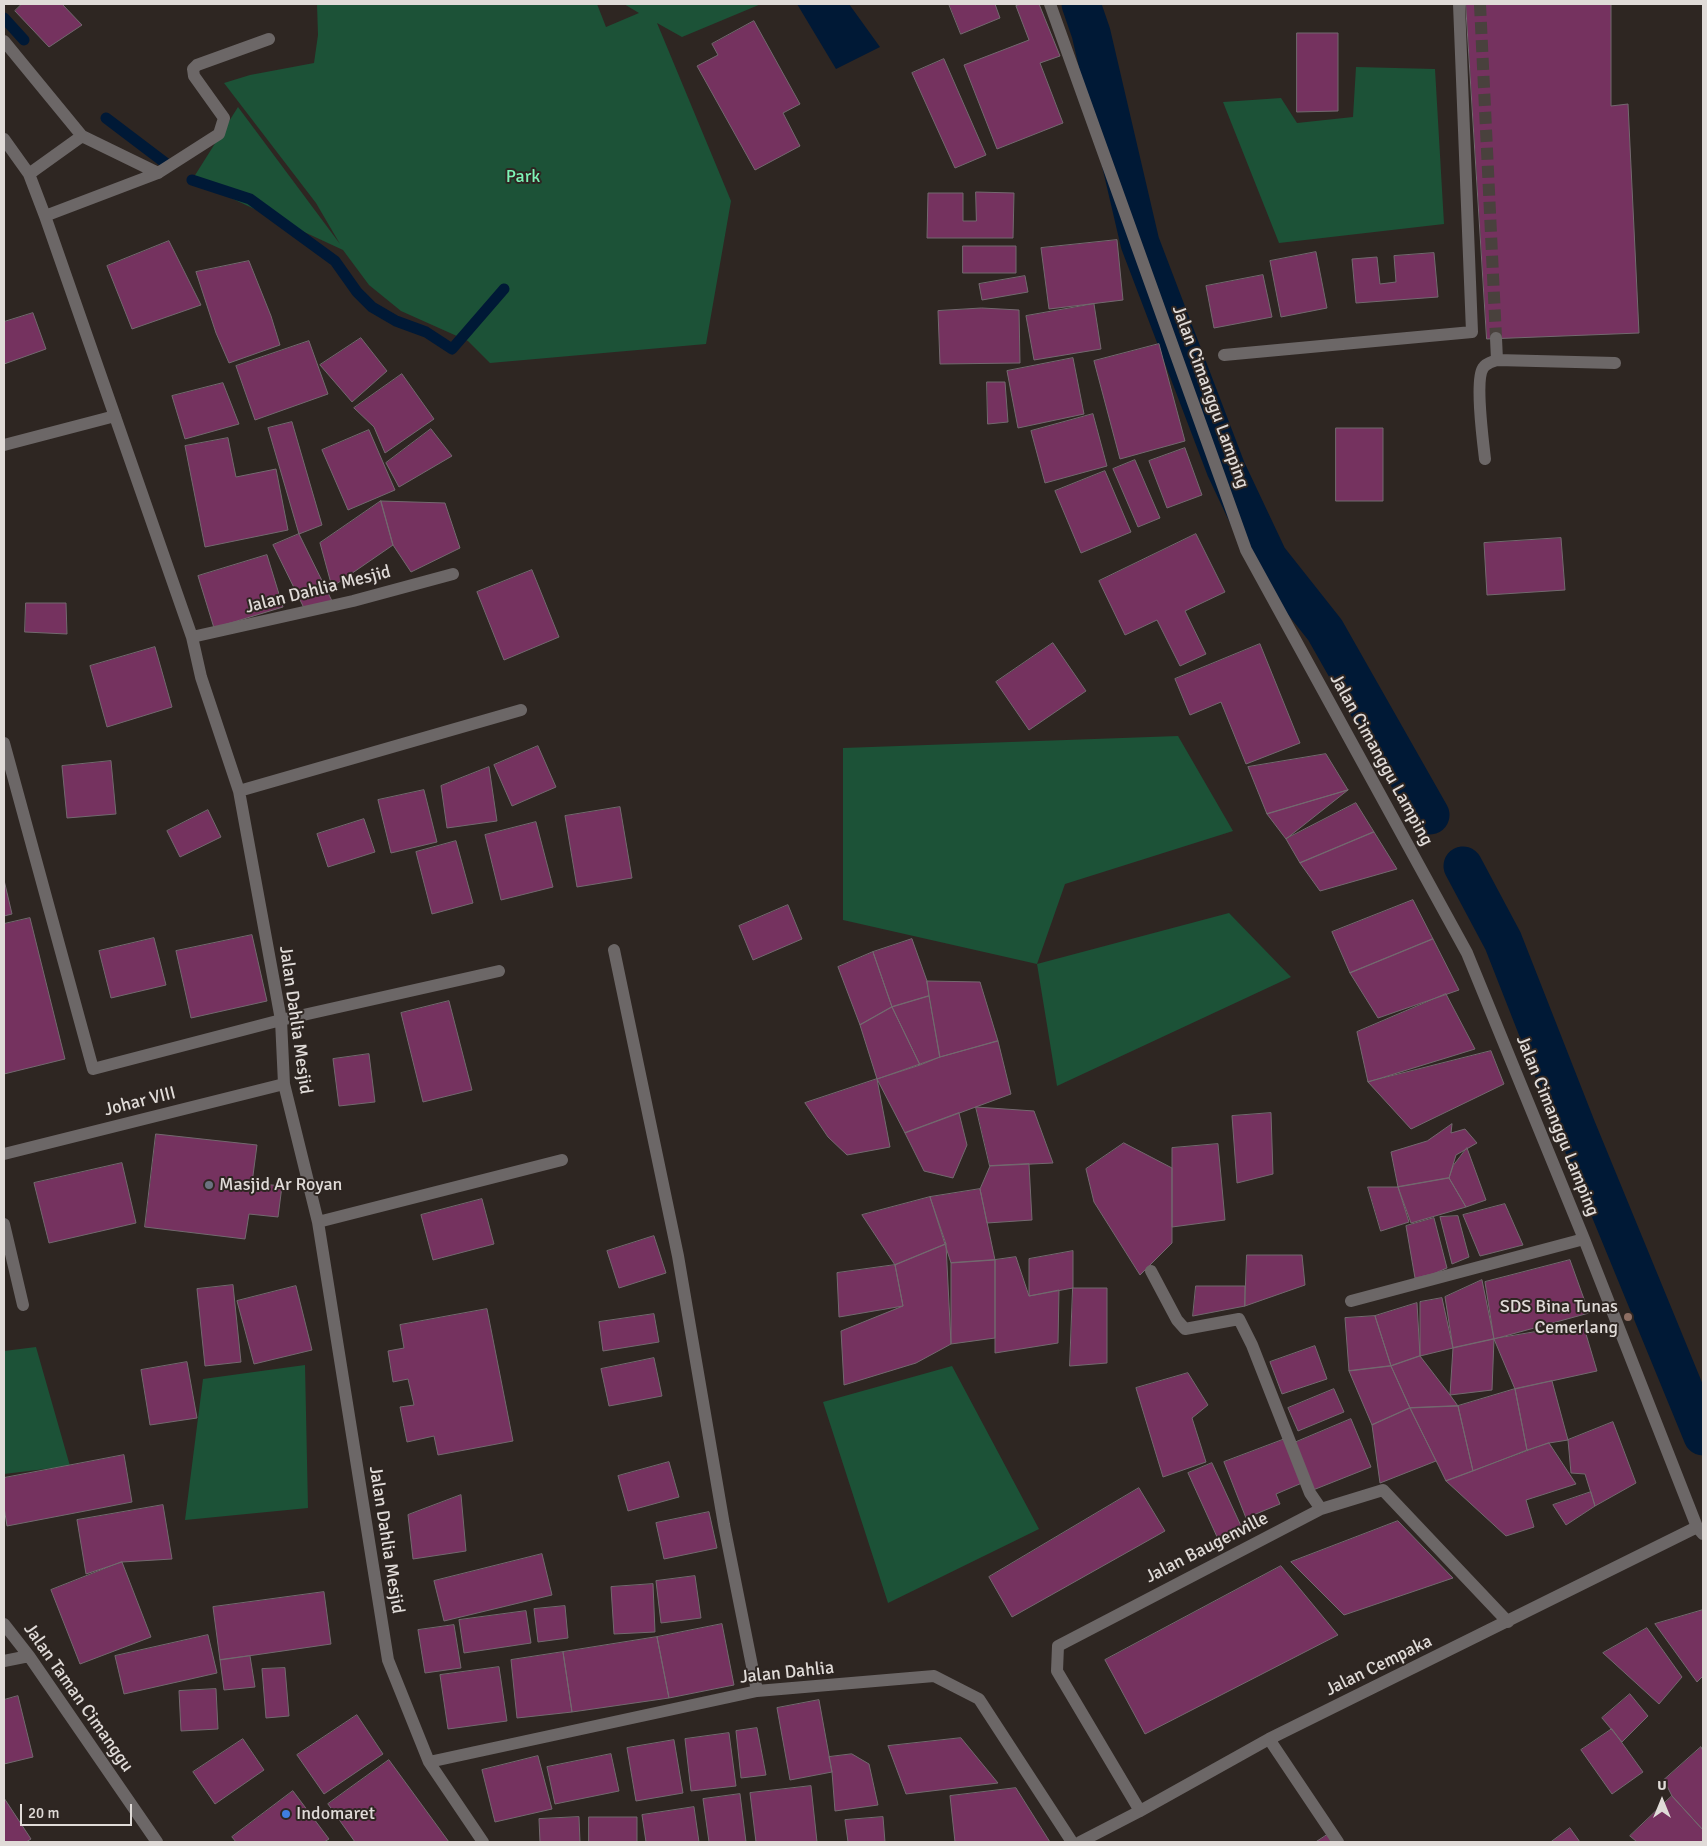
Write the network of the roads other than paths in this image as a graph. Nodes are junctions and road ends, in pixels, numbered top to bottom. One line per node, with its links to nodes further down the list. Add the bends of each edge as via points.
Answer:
1 (1050, 4): 30 (street, Jalan Cimanggu Lamping, via 1246,550 1468,953)
2 (1459, 4): 11 (street, via 1472,332)
3 (269, 39): 8 (street, via 197,65 194,76 224,118 220,134)
4 (4, 40): 5 (street)
5 (82, 136): 7 (street); 8 (street)
6 (4, 139): 7 (street, Jalan Dahlia Mesjid)
7 (29, 174): 9 (street, Jalan Dahlia Mesjid)
8 (158, 174): 9 (street)
9 (45, 216): 14 (street, Jalan Dahlia Mesjid)
10 (1496, 338): 12 (street)
11 (1224, 355)
12 (1497, 360): 13 (street); 16 (street, via 1482,370 1480,405)
13 (1615, 363)
14 (115, 416): 15 (street); 18 (street, Jalan Dahlia Mesjid)
15 (4, 445)
16 (1485, 459)
17 (453, 574): 18 (street, Jalan Dahlia Mesjid)
18 (192, 638): 21 (street, Jalan Dahlia Mesjid, via 201,677)
19 (521, 710): 21 (street)
20 (4, 743): 24 (street, via 93,1069)
21 (239, 791): 24 (street, Jalan Dahlia Mesjid)
22 (614, 950): 40 (street, via 678,1256)
23 (498, 971): 24 (street)
24 (281, 1020): 25 (street, Jalan Dahlia Mesjid)
25 (284, 1084): 26 (street, Johar VIII); 28 (street, Jalan Dahlia Mesjid)
26 (4, 1154)
27 (562, 1160): 28 (street)
28 (318, 1222): 42 (street, Jalan Dahlia Mesjid, via 388,1660)
29 (4, 1224): 33 (street)
30 (1584, 1239): 32 (street); 35 (street, Jalan Cimanggu Lamping)
31 (1151, 1271): 34 (street, via 1185,1329 1238,1319 1252,1345 1310,1493)
32 (1350, 1301)
33 (23, 1305)
34 (1321, 1509): 36 (street, Jalan Baugenville, via 1383,1490); 43 (street, Jalan Baugenville, via 1058,1646 1057,1671)
35 (1700, 1530): 36 (street, Jalan Cempaka)
36 (1508, 1622): 41 (street, Jalan Cempaka)
37 (4, 1624): 38 (street, Jalan Taman Cimanggu)
38 (29, 1656): 39 (street); 44 (street, Jalan Taman Cimanggu)
39 (4, 1661)
40 (756, 1691): 42 (street, Jalan Dahlia); 46 (street, Jalan Dahlia, via 934,1676 979,1698)
41 (1270, 1739): 43 (street, Jalan Cempaka); 48 (street)
42 (429, 1762): 45 (street, Jalan Dahlia Mesjid)
43 (1140, 1811): 47 (street, Jalan Cempaka)
44 (157, 1842)
45 (483, 1842)
46 (1072, 1842)
47 (1080, 1842)
48 (1338, 1842)

